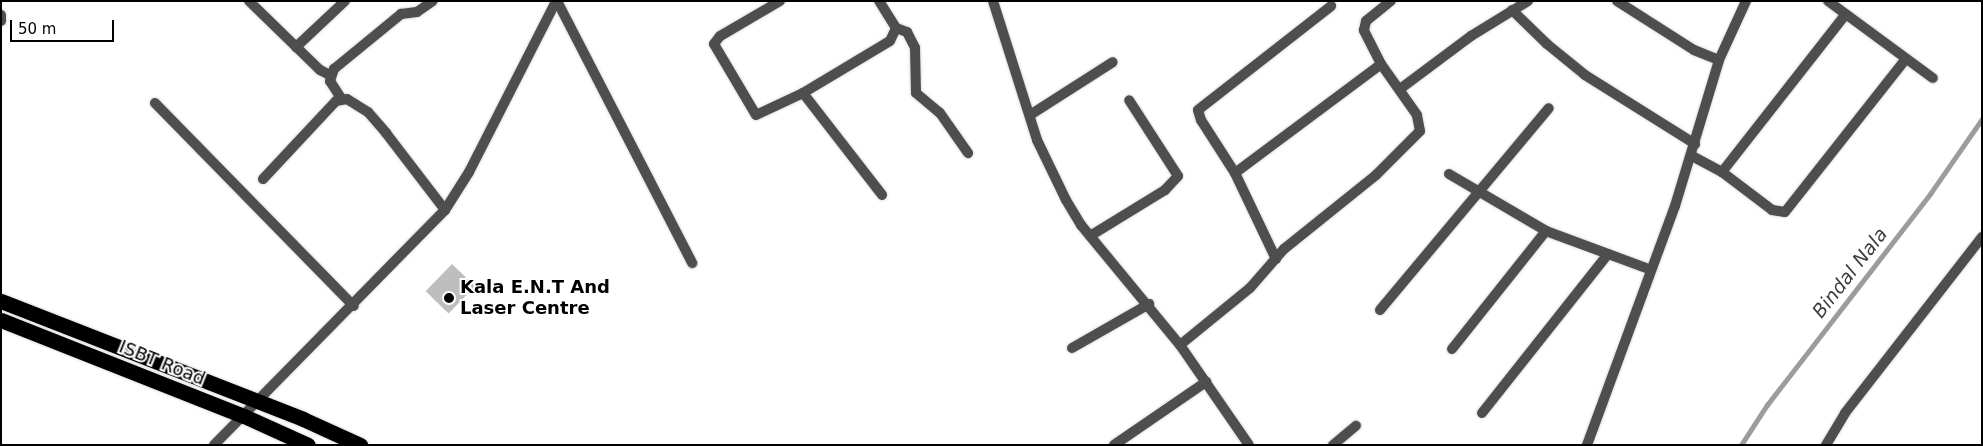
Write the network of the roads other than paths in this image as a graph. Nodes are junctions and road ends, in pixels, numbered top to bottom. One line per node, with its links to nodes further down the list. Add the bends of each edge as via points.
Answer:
1 (249, 1): 19 (street)
2 (345, 1): 19 (street)
3 (433, 1): 24 (street, via 417,12 401,14)
4 (557, 1): 42 (street, via 469,172); 48 (street)
5 (780, 1): 27 (street, via 720,36 714,47 756,115)
6 (878, 1): 18 (street)
7 (993, 1): 32 (street)
8 (1391, 1): 23 (street, via 1364,25)
9 (1528, 1): 14 (street)
10 (1617, 1): 20 (street, via 1694,50)
11 (1746, 1): 20 (street)
12 (1828, 1): 15 (street)
13 (1331, 6): 37 (street, via 1200,105 1201,120)
14 (1512, 10): 26 (street); 33 (street, via 1585,74)
15 (1845, 14): 21 (street); 36 (street)
16 (1, 15): 17 (street)
17 (1, 21)
18 (896, 28): 27 (street, via 890,41); 34 (street, via 907,32 915,48 914,91 940,113)
19 (296, 47): 24 (street)
20 (1719, 60): 33 (street)
21 (1906, 60): 25 (street); 36 (street, via 1785,212 1772,210)
22 (1114, 62): 32 (street)
23 (1380, 64): 26 (street); 37 (street)
24 (330, 75): 28 (street)
25 (1933, 78)
26 (1400, 89): 47 (street, via 1420,122 1420,131 1414,140)
27 (803, 93): 41 (street)
28 (340, 98): 39 (street); 42 (street, via 347,98 368,112)
29 (1129, 100): 44 (street, via 1178,176 1165,190)
30 (155, 103): 52 (street)
31 (1549, 108): 40 (street)
32 (1030, 115): 44 (street, via 1043,157)
33 (1695, 144): 35 (street)
34 (968, 153)
35 (1692, 156): 36 (street); 49 (street)
36 (1722, 172)
37 (1235, 173): 47 (street)
38 (1450, 174): 40 (street)
39 (263, 179)
40 (1481, 193): 43 (street); 53 (street)
41 (882, 194)
42 (445, 210): 52 (street)
43 (1546, 231): 46 (street); 57 (street)
44 (1090, 236): 51 (street)
45 (1982, 237): 70 (street, via 1845,413)
46 (1608, 254): 49 (street); 60 (street)
47 (1276, 259): 55 (street, via 1257,282)
48 (692, 263)
49 (1650, 269): 69 (street)
50 (1, 301): 59 (highway)
51 (1149, 304): 55 (street); 56 (street)
52 (354, 306): 59 (street)
53 (1380, 310)
54 (1, 320): 61 (highway, ISBT Road)
55 (1180, 345): 58 (street)
56 (1072, 348)
57 (1452, 349)
58 (1206, 382): 66 (street); 67 (street)
59 (258, 401): 61 (street); 65 (highway)
60 (1482, 413)
61 (244, 416): 63 (street); 64 (highway, ISBT Road)
62 (1356, 426): 68 (street)
63 (214, 445)
64 (308, 445)
65 (360, 445)
66 (1114, 445)
67 (1249, 445)
68 (1333, 445)
69 (1587, 445)
70 (1826, 445)

